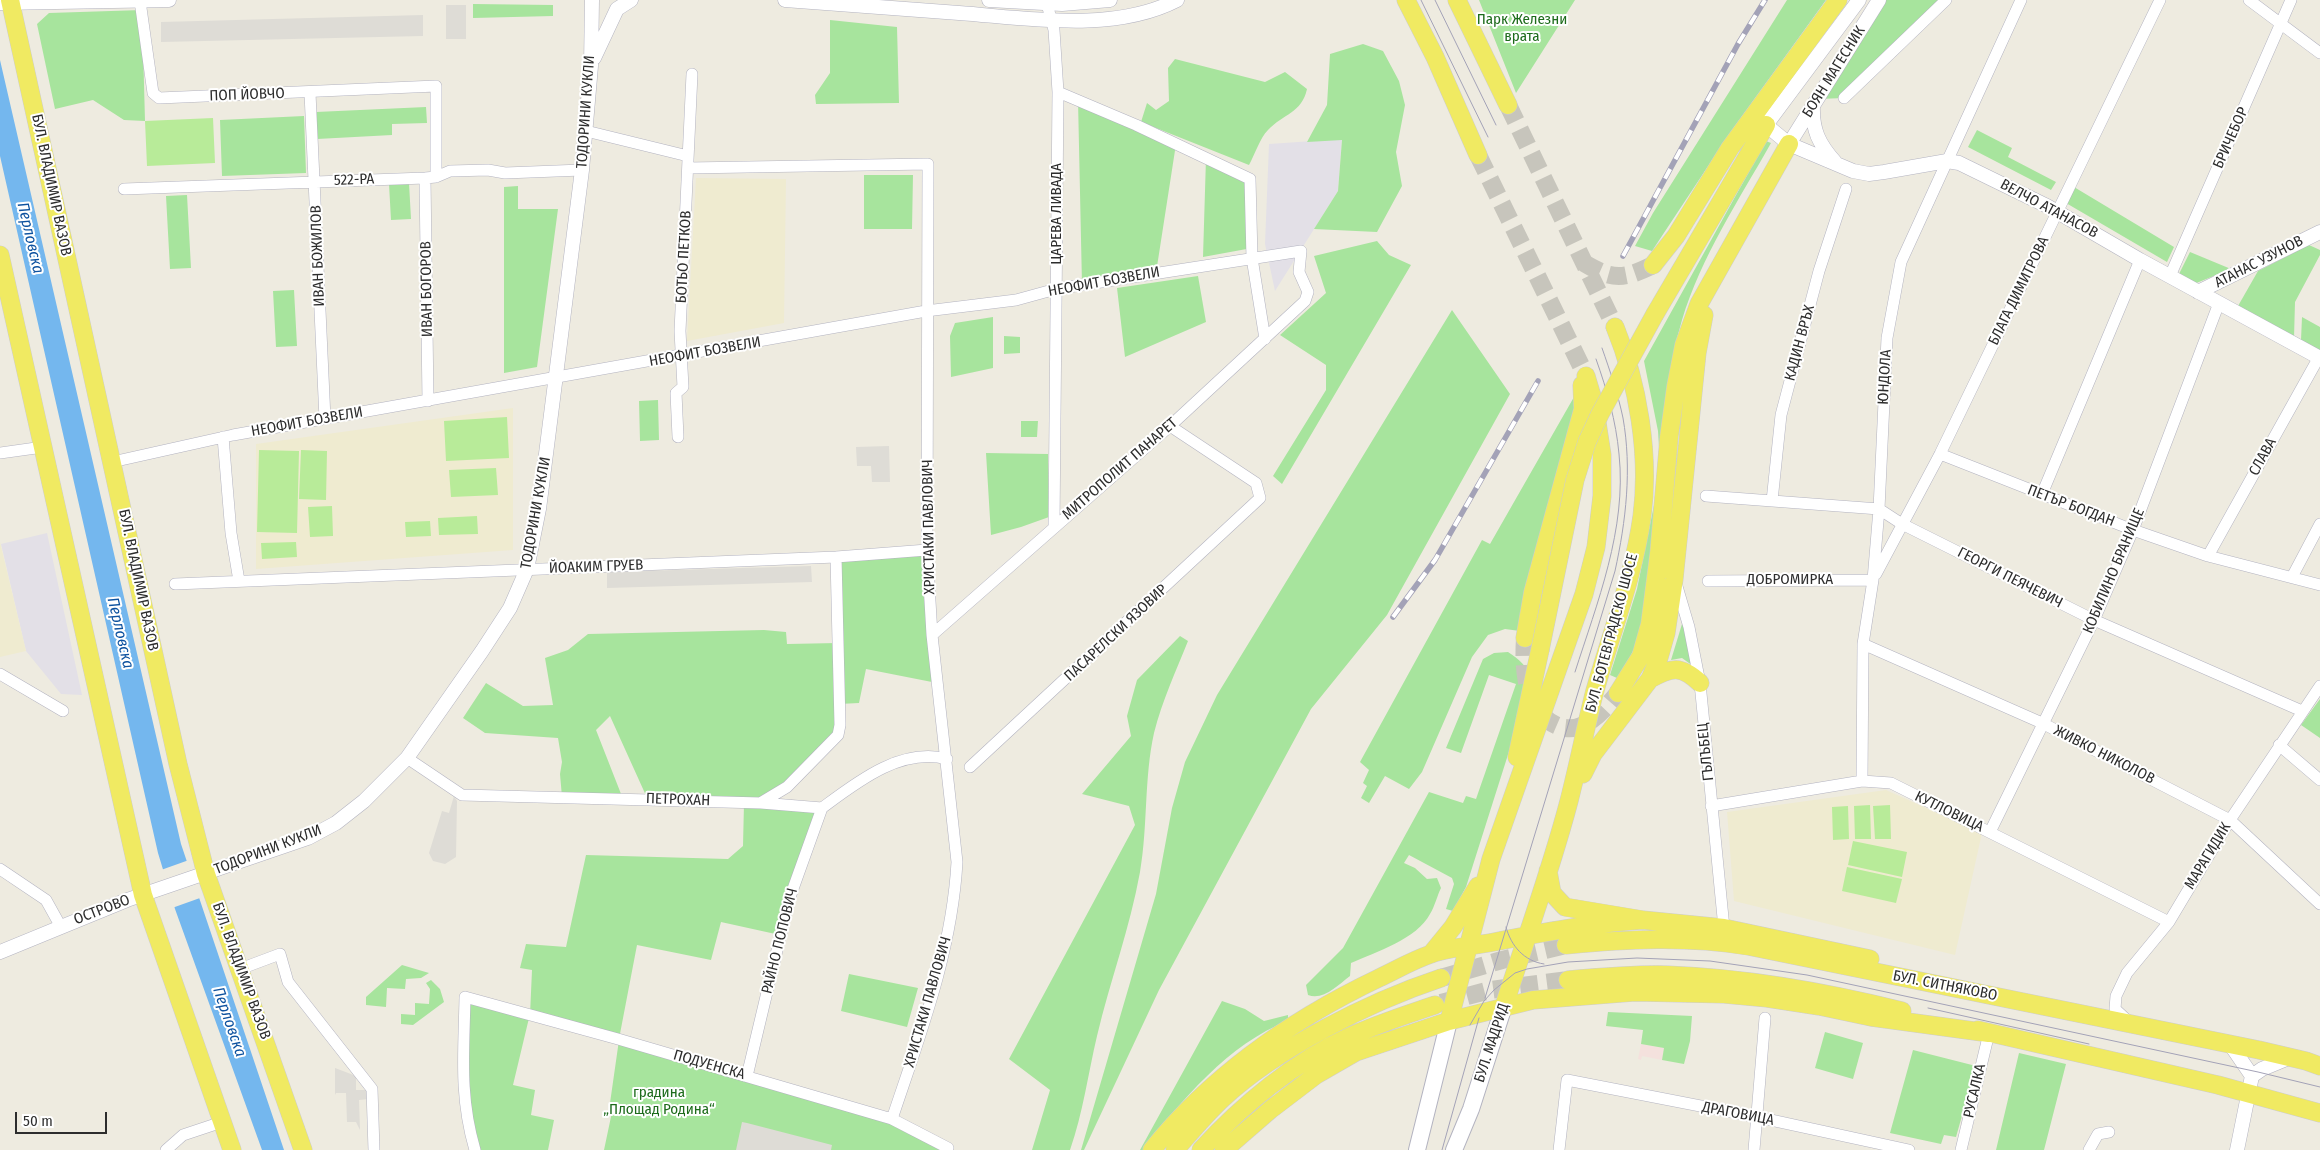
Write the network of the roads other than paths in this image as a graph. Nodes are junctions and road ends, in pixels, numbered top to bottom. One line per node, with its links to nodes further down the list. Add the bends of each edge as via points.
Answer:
1 (169, 0): 18 (street)
2 (592, 0): 24 (street, ТОДОРИНИ КУКЛИ)
3 (632, 0): 24 (street, via 616,9)
4 (785, 0): 21 (street)
5 (989, 0): 20 (street)
6 (1110, 0): 20 (street)
7 (1177, 0): 21 (street, via 1117,19)
8 (1406, 0): 35 (main road)
9 (1457, 0): 30 (main road)
10 (1838, 0): 50 (main road, via 1730,148 1676,236)
11 (1859, 0): 32 (street, БОЯН МАГЕСНИК)
12 (1879, 0): 31 (street, БОЯН МАГЕСНИК)
13 (1946, 0): 29 (street, БОЯН МАГЕСНИК)
14 (2021, 0): 37 (street, ЮНДОЛА)
15 (2160, 0): 45 (street, БЛАГА ДИМИТРОВА)
16 (2249, 0): 22 (street)
17 (2291, 0): 22 (street, БРИЧЕБОР)
18 (140, 1): 19 (street); 28 (street, ПОП ЙОВЧО, via 155,96)
19 (7, 2): 71 (main road, БУЛ. ВЛАДИМИР ВАЗОВ)
20 (1046, 2): 21 (street, ЦАРЕВА ЛИВАДА)
21 (1052, 21): 27 (street, ЦАРЕВА ЛИВАДА)
22 (2281, 24): 23 (street); 51 (street, БРИЧЕБОР)
23 (2320, 52)
24 (591, 66): 33 (street, ТОДОРИНИ КУКЛИ)
25 (692, 74): 36 (street, БОТЬО ПЕТКОВ)
26 (436, 86): 28 (street, ПОП ЙОВЧО); 41 (street, ИВАН БОГОРОВ)
27 (1058, 92): 48 (street, via 1250,179); 53 (street, ЦАРЕВА ЛИВАДА)
28 (310, 93): 42 (street, ИВАН БОЖИЛОВ)
29 (1844, 98)
30 (1508, 105)
31 (1814, 106): 34 (street, БОЯН МАГЕСНИК); 38 (street, via 1816,136)
32 (1766, 124): 34 (street, ВЕЛЧО АТАНАСОВ); 113 (main road, bridge, via 1655,314 1587,442 1575,480)
33 (586, 131): 36 (street); 40 (street, ТОДОРИНИ КУКЛИ)
34 (1789, 144): 38 (street, ВЕЛЧО АТАНАСОВ); 52 (main road)
35 (1478, 155)
36 (688, 156): 39 (street, БОТЬО ПЕТКОВ)
37 (1946, 160): 38 (street, ВЕЛЧО АТАНАСОВ, via 1869,174); 45 (street, ВЕЛЧО АТАНАСОВ, via 1970,168); 75 (street, ЮНДОЛА, via 1901,262 1887,338)
38 (1839, 166)
39 (688, 168): 57 (street, ХРИСТАКИ ПАВЛОВИЧ, via 928,164); 60 (street, БОТЬО ПЕТКОВ)
40 (582, 170): 41 (street, 522-РА, via 450,171); 62 (street, ТОДОРИНИ КУКЛИ)
41 (431, 177): 42 (street, 522-РА); 63 (street, ИВАН БОГОРОВ)
42 (314, 182): 43 (street, 522-РА); 64 (street, ИВАН БОЖИЛОВ)
43 (124, 188)
44 (1846, 189): 74 (street, КАДИН ВРЪХ, via 1819,271 1781,415)
45 (2058, 212): 49 (street, ВЕЛЧО АТАНАСОВ); 70 (street, БЛАГА ДИМИТРОВА)
46 (2320, 232): 54 (street, АТАНАС УЗУНОВ)
47 (0, 255): 68 (main road)
48 (1252, 258): 53 (street, НЕОФИТ БОЗВЕЛИ); 55 (street, НЕОФИТ БОЗВЕЛИ, via 1301,251 1299,272 1308,292); 59 (street)
49 (2140, 260): 51 (street, ВЕЛЧО АТАНАСОВ); 72 (street)
50 (1652, 265)
51 (2170, 276): 54 (street, ВЕЛЧО АТАНАСОВ)
52 (1711, 280): 85 (main road, via 1697,353); 99 (main road, via 1684,345 1676,386 1650,624 1641,656)
53 (1056, 289): 57 (street, НЕОФИТ БОЗВЕЛИ, via 1016,300); 78 (street, ЦАРЕВА ЛИВАДА)
54 (2198, 292): 56 (street, ВЕЛЧО АТАНАСОВ)
55 (1305, 301): 59 (street, МИТРОПОЛИТ ПАНАРЕТ)
56 (2219, 303): 61 (street, ВЕЛЧО АТАНАСОВ); 79 (street, КОБИЛИНО БРАНИЩЕ)
57 (926, 311): 60 (street, НЕОФИТ БОЗВЕЛИ); 80 (street, ХРИСТАКИ ПАВЛОВИЧ)
58 (1615, 327): 109 (main road, БУЛ. БОТЕВГРАДСКО ШОСЕ, via 1638,404 1644,468 1642,516)
59 (1266, 339): 65 (street, МИТРОПОЛИТ ПАНАРЕТ)
60 (680, 356): 62 (street, НЕОФИТ БОЗВЕЛИ); 67 (street, БОТЬО ПЕТКОВ, via 683,387 676,393)
61 (2319, 358): 81 (street, СЛАВА)
62 (556, 379): 63 (street, НЕОФИТ БОЗВЕЛИ); 83 (street, ТОДОРИНИ КУКЛИ, via 540,508)
63 (428, 401): 64 (street, НЕОФИТ БОЗВЕЛИ)
64 (325, 419): 66 (street, НЕОФИТ БОЗВЕЛИ)
65 (1170, 426): 78 (street, МИТРОПОЛИТ ПАНАРЕТ); 106 (street, ПАСАРЕЛСКИ ЯЗОВИР, via 1256,483 1260,498)
66 (223, 437): 71 (street, НЕОФИТ БОЗВЕЛИ); 87 (street, via 231,533)
67 (678, 437)
68 (43, 447): 69 (street); 120 (main road)
69 (0, 452)
70 (1940, 454): 72 (street, ПЕТЪР БОГДАН); 76 (street, БЛАГА ДИМИТРОВА)
71 (112, 462): 119 (main road, БУЛ. ВЛАДИМИР ВАЗОВ)
72 (2042, 494): 79 (street, ПЕТЪР БОГДАН)
73 (1706, 496): 74 (street, ГЕОРГИ ПЕЯЧЕВИЧ)
74 (1772, 501): 75 (street, ГЕОРГИ ПЕЯЧЕВИЧ)
75 (1879, 510): 76 (street, ГЕОРГИ ПЕЯЧЕВИЧ); 86 (street, ЮНДОЛА)
76 (1902, 524): 86 (street, БЛАГА ДИМИТРОВА); 91 (street, ГЕОРГИ ПЕЯЧЕВИЧ)
77 (2320, 524): 84 (street)
78 (1054, 528): 92 (street, МИТРОПОЛИТ ПАНАРЕТ)
79 (2133, 530): 81 (street, ПЕТЪР БОГДАН); 91 (street, КОБИЛИНО БРАНИЩЕ)
80 (927, 550): 82 (street, ЙОАКИМ ГРУЕВ); 92 (street, ХРИСТАКИ ПАВЛОВИЧ)
81 (2208, 556): 84 (street, ПЕТЪР БОГДАН)
82 (836, 557): 83 (street, ЙОАКИМ ГРУЕВ); 110 (street, via 838,735 787,787)
83 (527, 569): 87 (street, ЙОАКИМ ГРУЕВ); 104 (street, ТОДОРИНИ КУКЛИ, via 510,608)
84 (2292, 577): 90 (street, ПЕТЪР БОГДАН)
85 (1674, 579): 96 (main road, via 1666,633); 97 (street, ГЪЛЪБЕЦ, via 1689,627)
86 (1873, 580): 88 (street, ДОБРОМИРКА); 94 (street, ЮНДОЛА)
87 (239, 581): 89 (street, ЙОАКИМ ГРУЕВ)
88 (1708, 581)
89 (175, 584)
90 (2320, 585)
91 (2094, 620): 101 (street, ГЕОРГИ ПЕЯЧЕВИЧ); 102 (street, КОБИЛИНО БРАНИЩЕ)
92 (932, 635): 105 (street, ХРИСТАКИ ПАВЛОВИЧ)
93 (1525, 638): 113 (main road, via 1532,592 1583,409 1584,379 1594,403 1602,455 1602,496 1596,547 1584,594)
94 (1864, 644): 102 (street, ЖИВКО НИКОЛОВ); 108 (street, ЮНДОЛА)
95 (0, 674): 100 (street)
96 (1650, 679): 97 (main road, via 1668,670 1682,670); 109 (main road, via 1592,754)
97 (1700, 683): 111 (street, ГЪЛЪБЕЦ)
98 (2320, 686): 101 (street, МАРАГИДИК)
99 (1618, 693)
100 (63, 711)
101 (2302, 711): 103 (street, МАРАГИДИК)
102 (2042, 724): 114 (street, ЖИВКО НИКОЛОВ); 115 (street, КОБИЛИНО БРАНИЩЕ)
103 (2278, 745): 107 (street); 114 (street, МАРАГИДИК)
104 (407, 758): 110 (street, ПЕТРОХАН, via 462,795); 119 (street, ТОДОРИНИ КУКЛИ, via 364,802 336,823 308,838)
105 (946, 759): 112 (street, via 932,755 917,756 892,763); 149 (street, ХРИСТАКИ ПАВЛОВИЧ, via 957,862 955,891 934,993)
106 (970, 767)
107 (2320, 780)
108 (1862, 781): 111 (street, КУТЛОВИЦА); 115 (street, КУТЛОВИЦА, via 1891,783)
109 (1569, 802): 118 (main road, БУЛ. БОТЕВГРАДСКО ШОСЕ)
110 (761, 803): 112 (street, ПЕТРОХАН)
111 (1711, 806): 125 (street, ГЪЛЪБЕЦ)
112 (822, 808): 144 (street, РАЙНО ПОПОВИЧ, via 789,900)
113 (1504, 817): 116 (main road)
114 (2230, 820): 121 (street, ЖИВКО НИКОЛОВ); 123 (street, МАРАГИДИК)
115 (1990, 832): 123 (street, КУТЛОВИЦА)
116 (1491, 859): 128 (main road); 130 (main road, via 1461,914)
117 (0, 868): 124 (street, via 46,900)
118 (1548, 868): 122 (main road, via 1552,893 1564,907); 126 (main road, БУЛ. БОТЕВГРАДСКО ШОСЕ)
119 (200, 875): 120 (street, ОСТРОВО); 131 (main road, БУЛ. ВЛАДИМИР ВАЗОВ)
120 (143, 895): 124 (street, ОСТРОВО); 150 (main road)
121 (2320, 904)
122 (1643, 920): 125 (main road); 126 (main road, via 1573,927)
123 (2169, 922): 139 (street, МАРАГИДИК, via 2127,973 2116,996 2115,1008)
124 (61, 927): 129 (street, ОСТРОВО)
125 (1724, 928): 134 (main road, via 1928,972)
126 (1527, 936): 128 (main road); 136 (main road, БУЛ. МАДРИД)
127 (1566, 945): 134 (main road, БУЛ. СИТНЯКОВО, via 1627,940 1713,940)
128 (1468, 947): 130 (main road); 138 (main road)
129 (0, 952)
130 (1431, 954): 158 (main road, via 1361,986 1281,1033 1216,1083 1181,1116)
131 (240, 969): 155 (main road, БУЛ. ВЛАДИМИР ВАЗОВ); 156 (street, via 280,954 288,982 372,1089)
132 (1441, 978): 159 (main road, via 1404,990 1268,1062 1222,1099)
133 (1568, 980): 140 (main road, via 1668,975 1744,981 1876,1004)
134 (2005, 998): 139 (main road, БУЛ. СИТНЯКОВО)
135 (1435, 1005): 160 (main road, via 1348,1038 1311,1058 1260,1095)
136 (1504, 1006): 138 (main road); 140 (main road, via 1533,1000 1635,992 1724,994); 163 (main road, БУЛ. МАДРИД, via 1471,1109)
137 (1765, 1018): 148 (street)
138 (1449, 1021): 161 (main road, via 1356,1052 1316,1075); 162 (main road)
139 (2131, 1024): 141 (main road, БУЛ. СИТНЯКОВО)
140 (1989, 1033): 146 (main road); 167 (street, РУСАЛКА)
141 (2230, 1044): 142 (main road, БУЛ. СИТНЯКОВО); 145 (street)
142 (2291, 1057): 143 (main road, БУЛ. СИТНЯКОВО); 145 (street)
143 (2320, 1066)
144 (748, 1076): 149 (street, ПОДУЕНСКА); 157 (street, ПОДУЕНСКА, via 465,997 462,1086)
145 (2252, 1076): 146 (street)
146 (2249, 1094): 147 (main road); 169 (street)
147 (2320, 1113)
148 (1757, 1117): 164 (street, ДРАГОВИЦА, via 1567,1080); 165 (street); 166 (street, ДРАГОВИЦА)
149 (892, 1119): 152 (street, ПОДУЕНСКА)
150 (222, 1122): 153 (street, via 183,1135); 154 (main road)
151 (2109, 1132): 168 (street, via 2098,1134)
152 (948, 1148)
153 (166, 1150)
154 (232, 1150)
155 (303, 1150)
156 (374, 1150)
157 (475, 1150)
158 (1152, 1150)
159 (1175, 1150)
160 (1201, 1150)
161 (1224, 1150)
162 (1417, 1150)
163 (1454, 1150)
164 (1559, 1150)
165 (1754, 1150)
166 (1908, 1150)
167 (1961, 1150)
168 (2088, 1150)
169 (2237, 1150)

